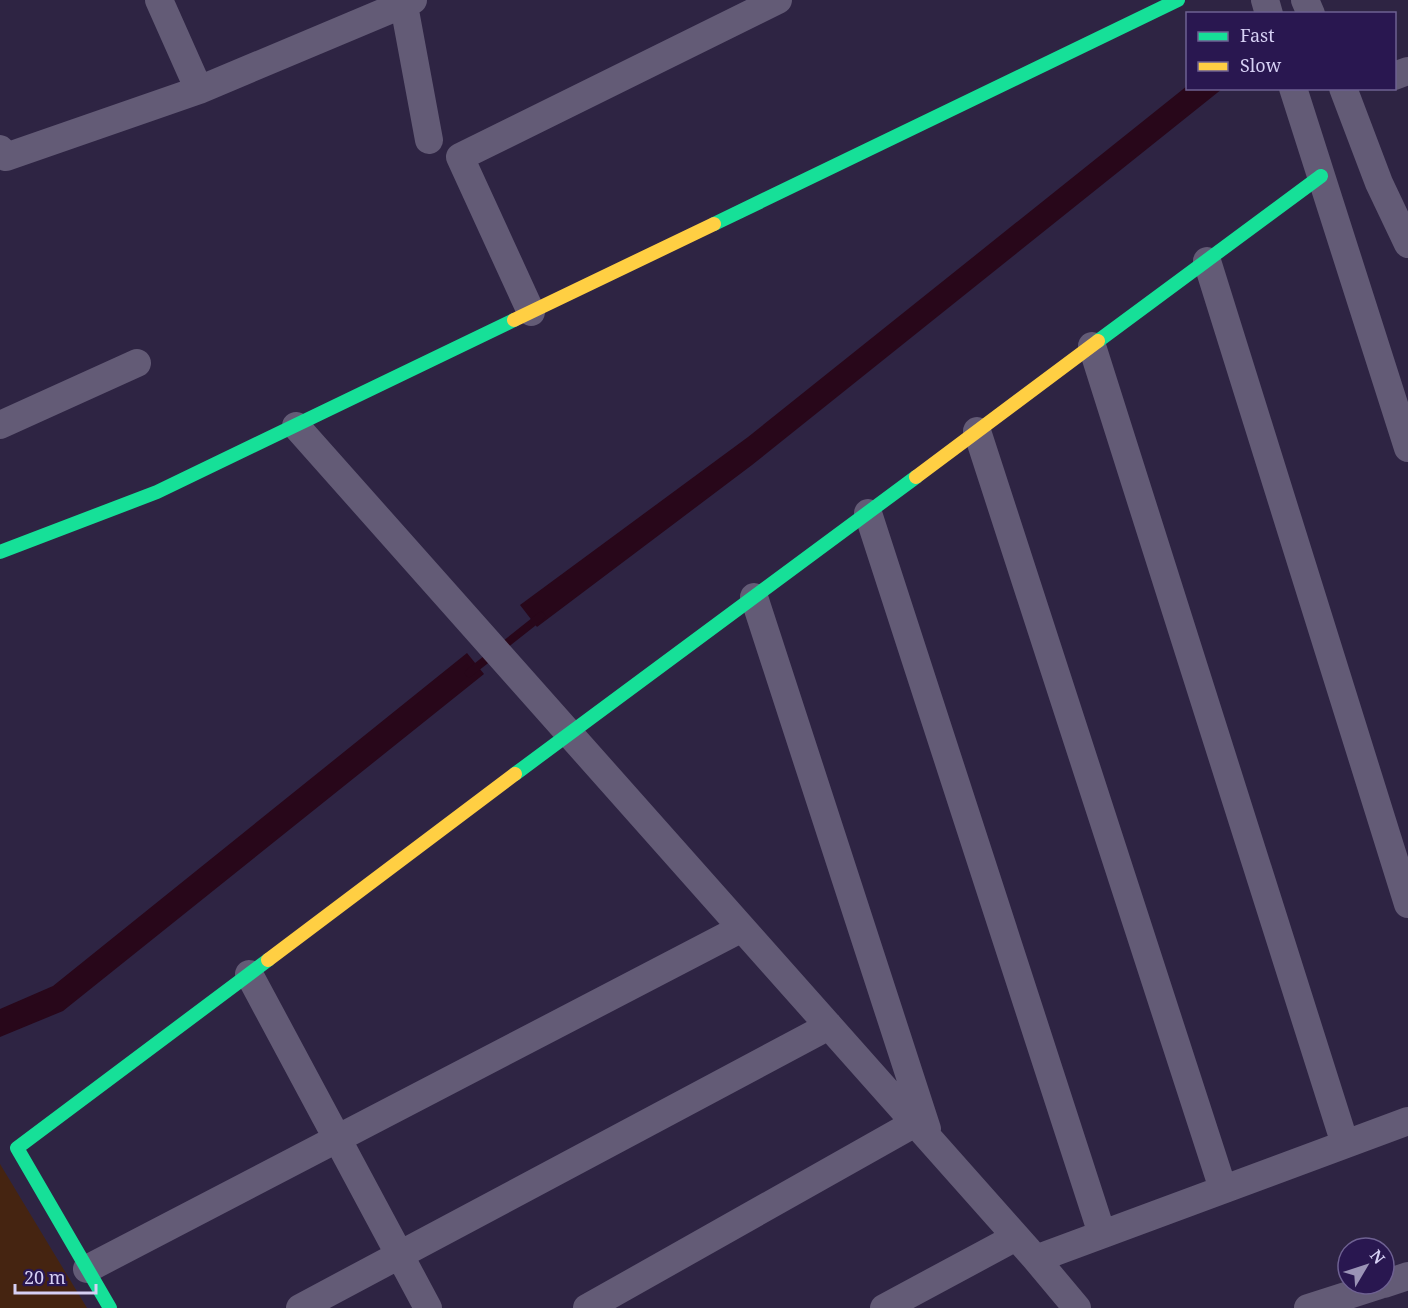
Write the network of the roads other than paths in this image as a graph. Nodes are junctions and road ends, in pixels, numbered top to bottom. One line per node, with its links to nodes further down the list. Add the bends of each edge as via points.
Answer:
1 (159, 0): 5 (street)
2 (778, 0): 13 (street, via 460,157)
3 (1178, 0): 13 (street)
4 (407, 1): 5 (street); 8 (street)
5 (200, 90): 9 (street, via 6,157)
6 (1294, 90): 10 (street)
7 (1351, 91): 11 (street, via 1379,183)
8 (429, 140)
9 (0, 149)
10 (1321, 176): 12 (street); 19 (street)
11 (1408, 244)
12 (1207, 261): 14 (street); 24 (street)
13 (531, 312): 17 (street)
14 (1092, 346): 18 (street); 31 (street)
15 (137, 363): 16 (street)
16 (0, 425)
17 (296, 426): 21 (street, via 157,492); 23 (street)
18 (977, 431): 20 (street); 32 (street)
19 (1408, 448)
20 (868, 513): 22 (street); 33 (street)
21 (0, 552)
22 (754, 597): 23 (street); 29 (street)
23 (569, 734): 25 (street); 26 (street)
24 (1408, 904)
25 (742, 928): 27 (street); 30 (street)
26 (249, 974): 30 (street); 37 (street, via 16,1148)
27 (829, 1026): 29 (street); 35 (street)
28 (1408, 1121): 31 (street)
29 (923, 1132): 34 (street); 43 (street)
30 (337, 1138): 35 (street); 37 (street)
31 (1345, 1144): 32 (street)
32 (1223, 1189): 33 (street)
33 (1102, 1234): 36 (street)
34 (1016, 1237): 36 (street); 39 (street)
35 (400, 1255): 41 (street); 42 (street)
36 (1036, 1259): 44 (street)
37 (87, 1269): 40 (street)
38 (1346, 1296): 45 (street)
39 (886, 1307)
40 (110, 1308)
41 (300, 1308)
42 (428, 1308)
43 (587, 1308)
44 (1077, 1308)
45 (1308, 1308)

